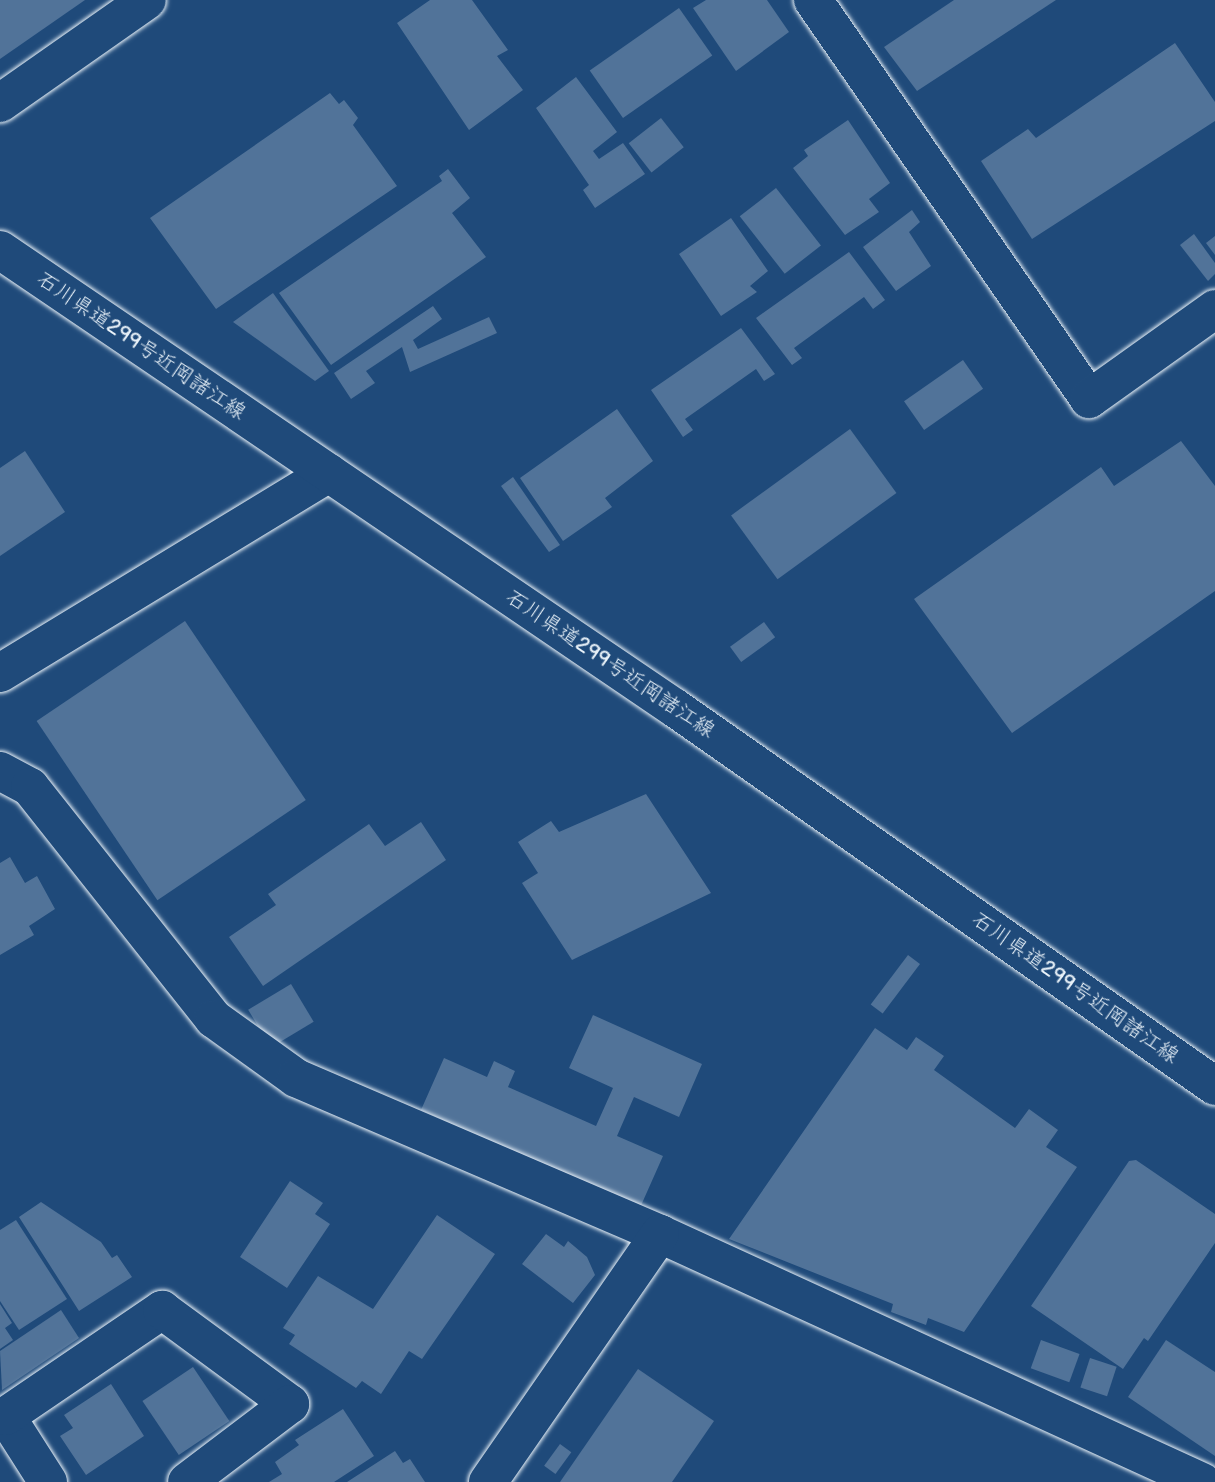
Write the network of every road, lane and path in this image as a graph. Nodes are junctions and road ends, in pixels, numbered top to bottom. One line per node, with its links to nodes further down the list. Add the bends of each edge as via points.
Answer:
1 (147, 0): 3 (street)
2 (813, 0): 5 (street, via 1089,399)
3 (0, 103)
4 (0, 250): 6 (street, 石川県道299号近岡諸江線)
5 (1215, 309)
6 (329, 473): 7 (street); 9 (street, 石川県道299号近岡諸江線, via 675,708)
7 (0, 673)
8 (0, 771): 10 (street, via 30,786 214,1019 296,1077)
9 (1215, 1086)
10 (660, 1234): 13 (street); 14 (street)
11 (196, 1480): 12 (street, via 290,1404 162,1310 6,1416)
12 (48, 1482)
13 (488, 1482)
14 (1202, 1482)

